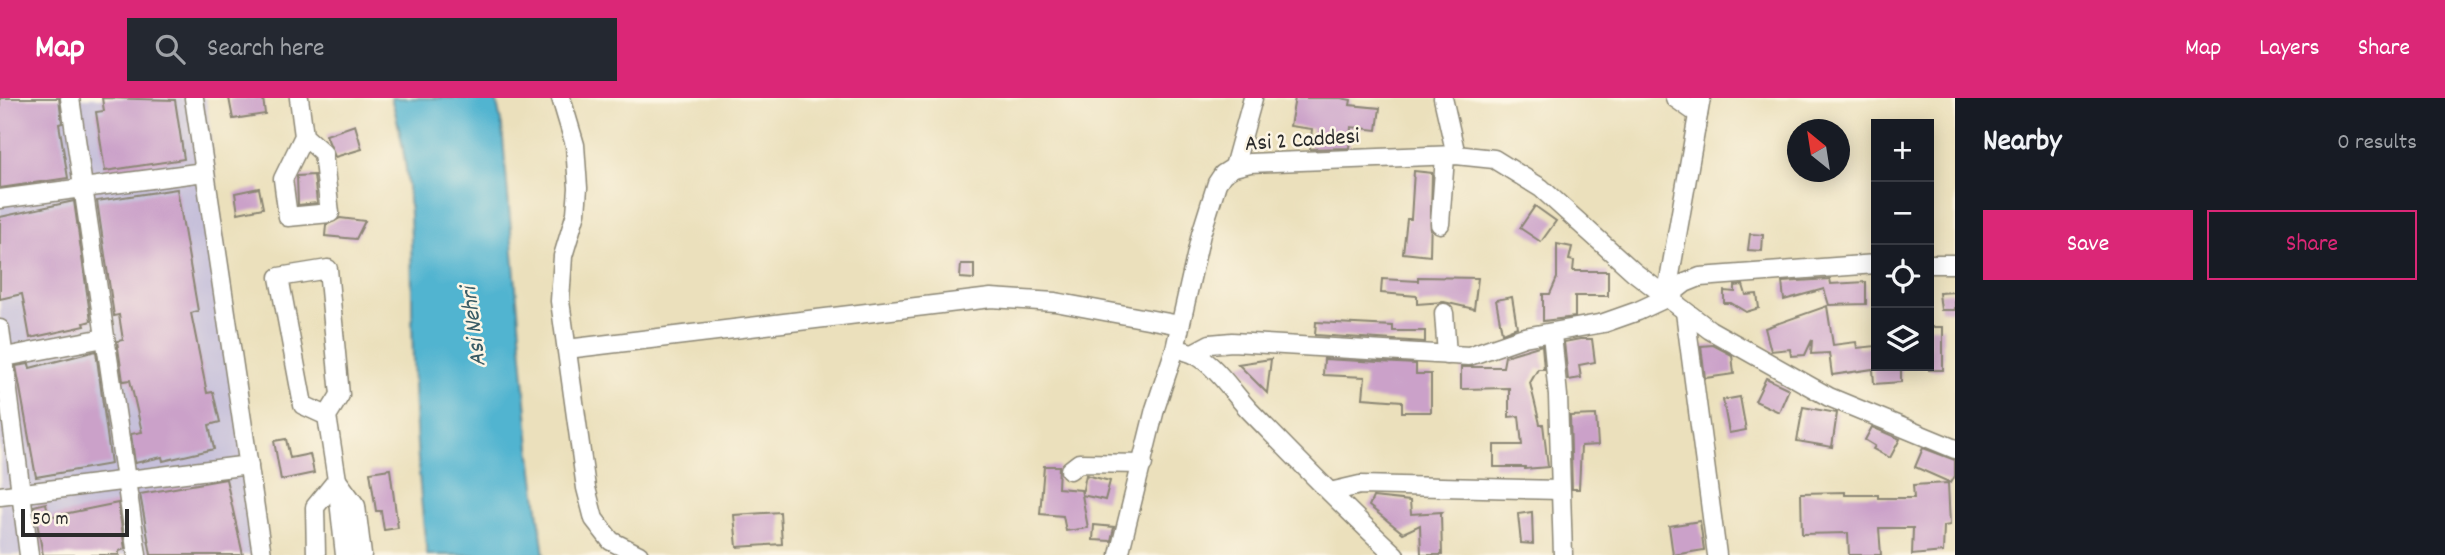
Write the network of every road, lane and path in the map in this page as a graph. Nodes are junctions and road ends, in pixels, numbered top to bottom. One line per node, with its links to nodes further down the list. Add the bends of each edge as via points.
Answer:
1 (70, 98): 13 (street)
2 (194, 98): 12 (street)
3 (299, 98): 9 (street)
4 (561, 98): 26 (street, via 575,145 578,188 576,214 563,256 560,301)
5 (1253, 98): 11 (street)
6 (1443, 98): 10 (street)
7 (1675, 98): 8 (street)
8 (1699, 106): 19 (street)
9 (304, 136)
10 (1450, 156): 11 (street, Asi 2 Caddesi); 15 (street); 19 (street, Asi 2 Caddesi, via 1480,155 1515,169)
11 (1234, 167): 22 (street, Asi 2 Caddesi, via 1217,183)
12 (204, 172): 13 (street); 34 (street)
13 (82, 188): 14 (street); 25 (street)
14 (0, 199)
15 (1440, 224)
16 (1871, 264): 19 (street, via 1700,277)
17 (1934, 264): 18 (street)
18 (1955, 264)
19 (1666, 298): 20 (street, Asi 2 Caddesi); 24 (street, via 1604,323)
20 (1685, 312): 32 (street, Asi 2 Caddesi, via 1829,397); 53 (street)
21 (1444, 313): 29 (street)
22 (1180, 325): 26 (street, via 1055,302 992,298); 27 (street, Asi 2 Caddesi)
23 (0, 329): 30 (street)
24 (1552, 334): 29 (street, via 1524,337 1469,356); 38 (street)
25 (104, 338): 30 (street); 37 (street)
26 (567, 349): 42 (street, via 586,488 594,519)
27 (1175, 349): 28 (street); 33 (street, Asi 2 Caddesi)
28 (1193, 353): 29 (street, via 1210,344 1232,342 1423,363); 39 (street)
29 (1447, 355)
30 (5, 357): 40 (street)
31 (327, 415): 31 (street, via 340,395 328,269 279,277 303,405); 36 (street)
32 (1955, 449)
33 (1143, 464): 35 (street, via 1079,463); 50 (street, Asi 2 Caddesi)
34 (249, 465): 37 (street); 45 (street)
35 (1070, 470)
36 (337, 480): 46 (street, via 315,507); 47 (street); 48 (street, via 356,506)
37 (124, 481): 40 (street); 44 (street)
38 (1560, 491): 39 (street, via 1360,485); 52 (street)
39 (1330, 492): 51 (street)
40 (21, 494): 41 (street); 43 (street)
41 (0, 496)
42 (609, 548): 49 (street)
43 (29, 555)
44 (137, 555)
45 (262, 555)
46 (316, 555)
47 (345, 555)
48 (362, 555)
49 (639, 555)
50 (1119, 555)
51 (1395, 555)
52 (1563, 555)
53 (1717, 555)

